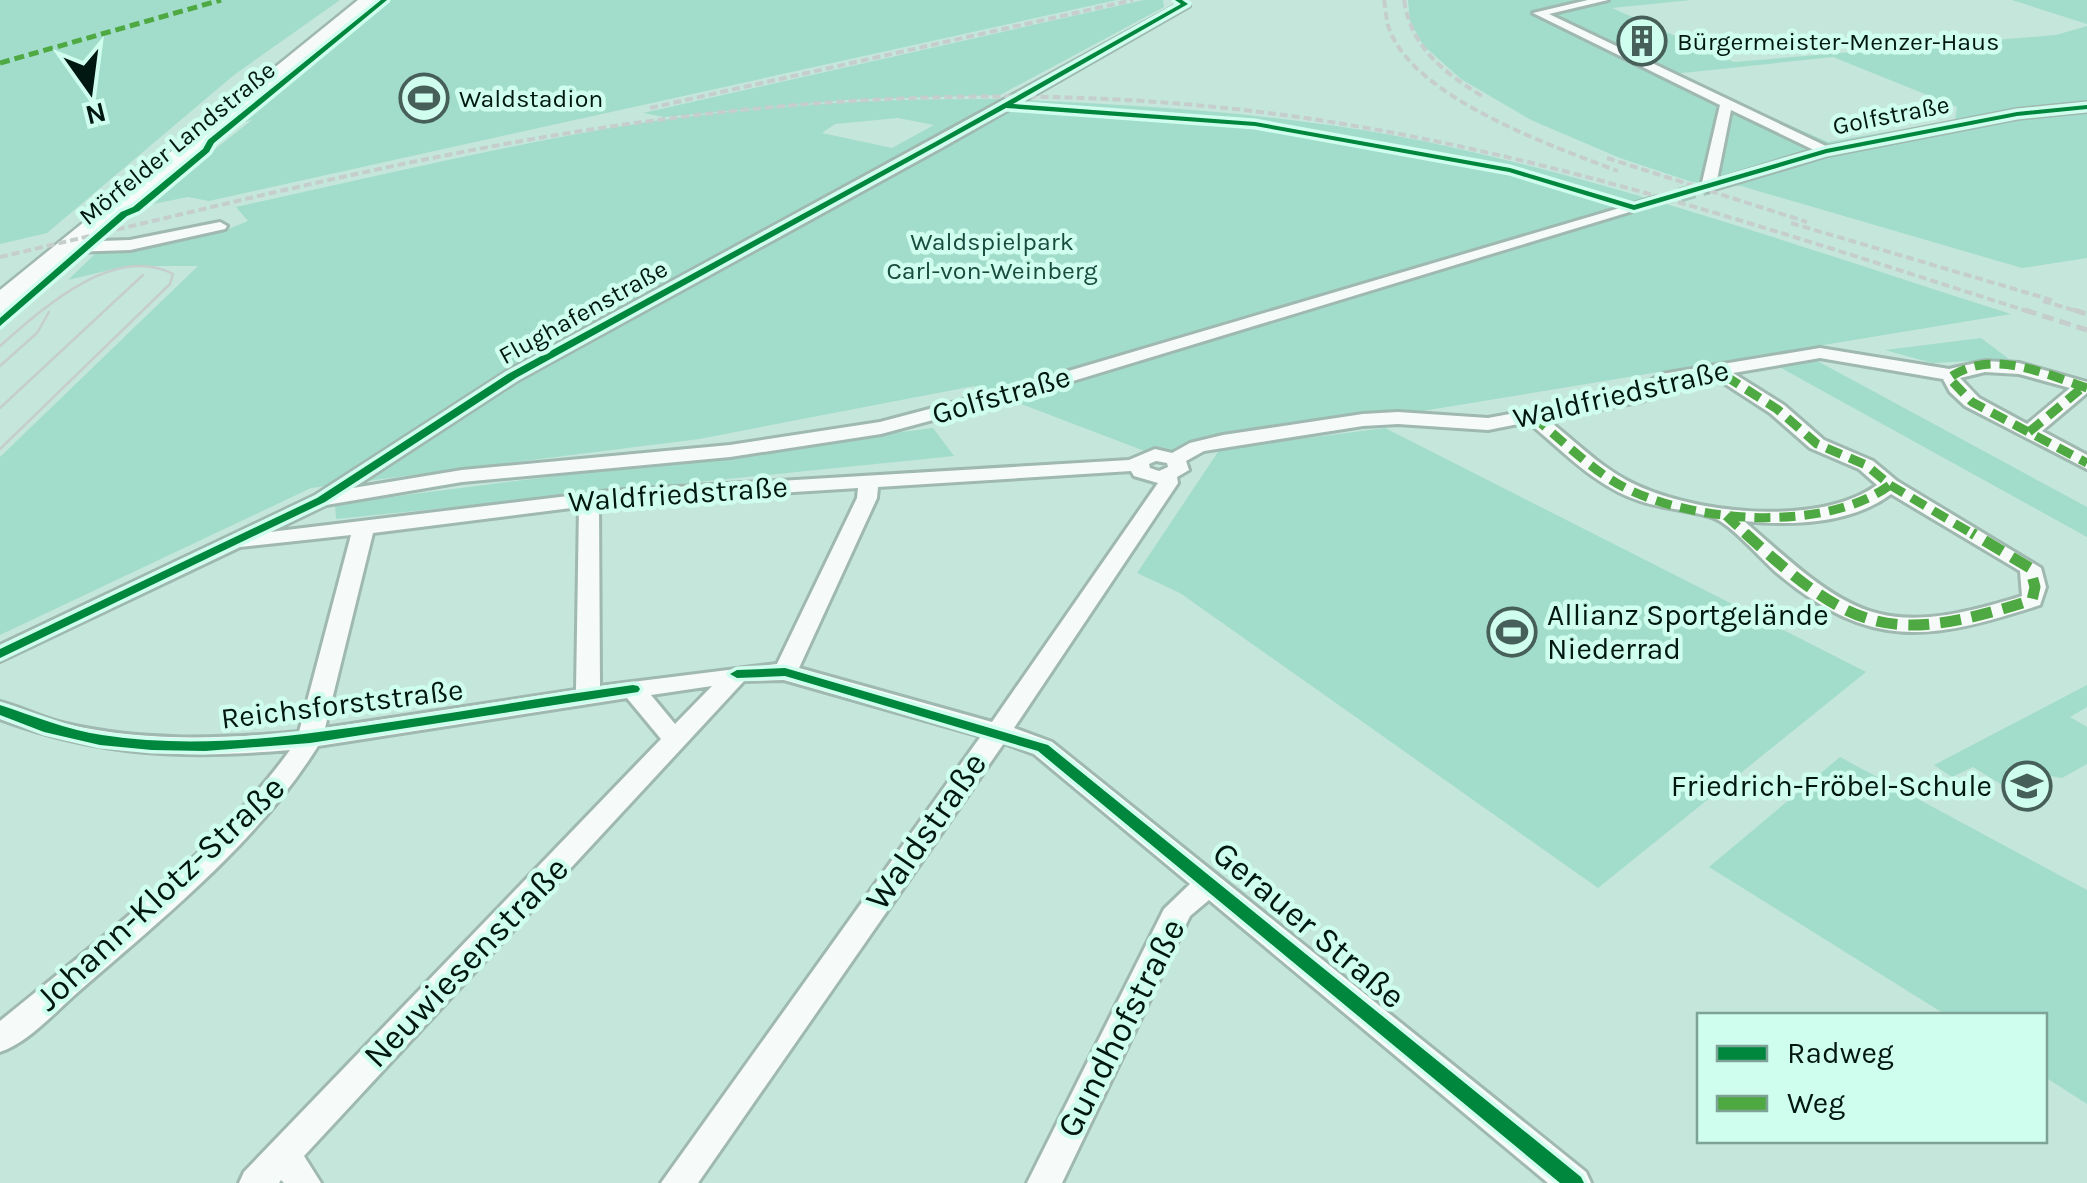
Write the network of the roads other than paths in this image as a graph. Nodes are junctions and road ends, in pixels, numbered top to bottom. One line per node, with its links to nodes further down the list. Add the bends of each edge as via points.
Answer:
1 (354, 0): 11 (highway, Mörfelder Landstraße)
2 (369, 0): 10 (highway, Mörfelder Landstraße)
3 (1604, 0): 5 (street, via 1538,13)
4 (1184, 4): 23 (street, Flughafenstraße, via 512,376)
5 (1726, 104): 7 (street); 7 (street, Golfstraße, via 1708,187)
6 (2087, 107): 7 (street, Golfstraße)
7 (1826, 151)
8 (1671, 198): 23 (street, Golfstraße, via 881,428 730,451 462,476)
9 (220, 226): 10 (street, via 130,244)
10 (71, 247): 12 (highway, Mörfelder Landstraße)
11 (0, 286)
12 (0, 305)
13 (1716, 370): 14 (street, Waldfriedstraße, via 1820,353); 16 (street, Waldfriedstraße, via 1662,379 1636,397); 21 (street, via 1817,444 1866,466)
14 (1950, 374): 15 (street, Waldfriedstraße, via 1970,366 2023,368); 17 (street, via 1972,402)
15 (2085, 388): 17 (street)
16 (1533, 417): 19 (street, Waldfriedstraße, via 1488,424 1362,420 1197,446); 24 (street, via 1619,484 1657,501)
17 (2029, 432): 18 (street)
18 (2087, 463)
19 (1171, 468): 20 (street, Waldfriedstraße, via 1146,475 1137,465); 33 (street, Waldstraße, via 1168,483 1105,578)
20 (868, 480): 22 (street, Waldfriedstraße); 28 (street, via 867,498)
21 (1890, 486): 24 (street, via 1878,499 1829,511); 24 (street, via 2030,568 2032,600 1925,625 1877,622 1805,585)
22 (589, 499): 25 (street, Waldfriedstraße); 31 (street)
23 (321, 500): 25 (street, via 320,525); 26 (street, Flughafenstraße)
24 (1726, 516)
25 (357, 527): 26 (street, Waldfriedstraße); 34 (street)
26 (222, 545): 27 (street, Flughafenstraße)
27 (0, 654)
28 (786, 672): 29 (street, Reichsforststraße); 33 (street, Reichsforststraße)
29 (737, 674): 30 (street, Reichsforststraße); 35 (street, Neuwiesenstraße)
30 (633, 689): 31 (street, Reichsforststraße); 35 (street)
31 (588, 696): 34 (street, Reichsforststraße)
32 (0, 710): 34 (street, Reichsforststraße, via 103,741 183,746)
33 (994, 734): 36 (street, Gerauer Straße, via 1043,748); 40 (street, Waldstraße)
34 (310, 739): 37 (street, Johann-Klotz-Straße, via 293,768 223,842 94,963)
35 (676, 741): 38 (street, Neuwiesenstraße)
36 (1211, 882): 41 (street, Gundhofstraße, via 1178,908); 42 (street, Gerauer Straße)
37 (0, 1039)
38 (294, 1170): 39 (street, Neuwiesenstraße)
39 (256, 1183)
40 (678, 1183)
41 (1044, 1183)
42 (1574, 1183)

